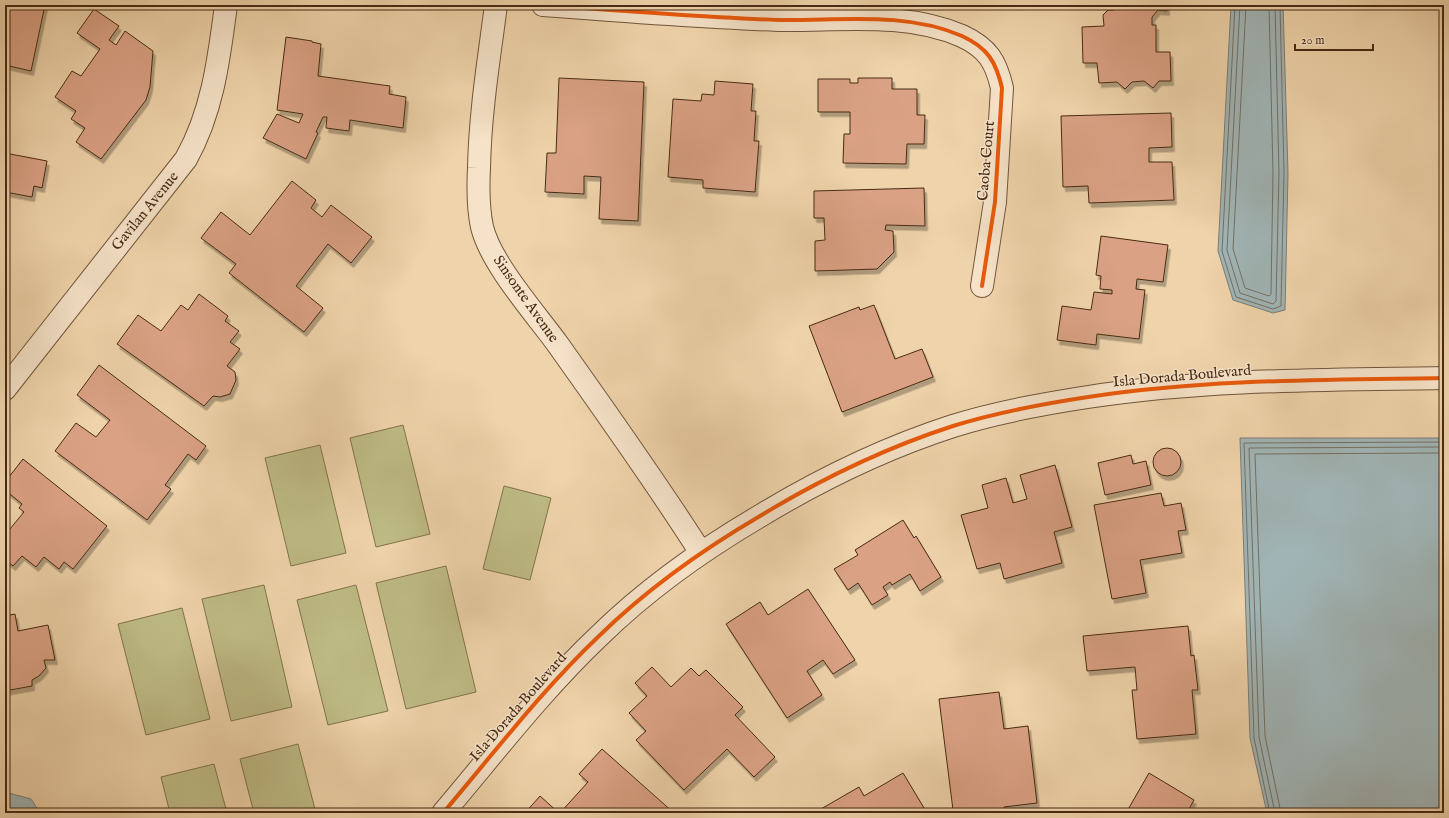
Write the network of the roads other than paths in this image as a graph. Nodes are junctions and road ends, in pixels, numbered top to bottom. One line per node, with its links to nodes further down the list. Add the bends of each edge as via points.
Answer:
1 (226, 5): 6 (street, Gavilan Avenue, via 210,102 197,139 186,159)
2 (496, 5): 7 (street, Sinsonte Avenue, via 479,144 479,204 487,242 506,274 679,517)
3 (543, 5): 4 (street, Caoba Court, via 752,18 902,21 942,29 978,45 991,57 1002,88 995,202)
4 (982, 286)
5 (1444, 378): 7 (street, Isla Dorada Boulevard, via 1296,380 1164,388 1054,402 1002,413 955,426 859,462 778,505)
6 (5, 389)
7 (701, 553): 8 (street, Isla Dorada Boulevard, via 654,587 594,640 534,704)
8 (443, 813)

